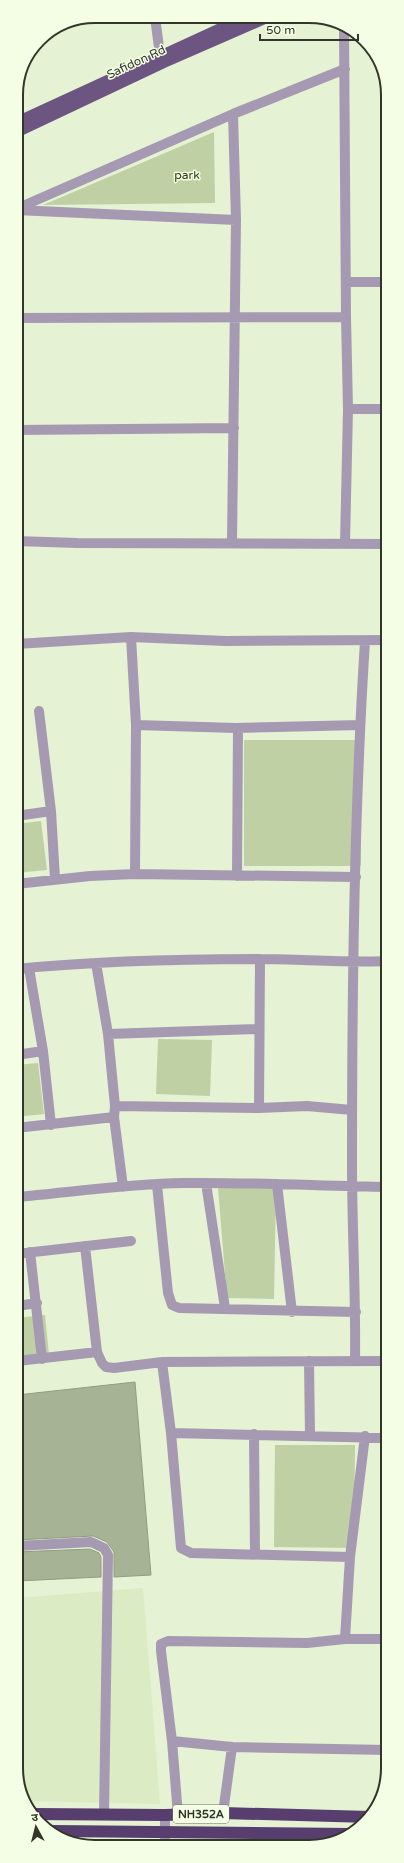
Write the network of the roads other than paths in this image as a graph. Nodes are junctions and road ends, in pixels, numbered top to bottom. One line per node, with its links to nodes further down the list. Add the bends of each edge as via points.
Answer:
1 (156, 23): 5 (street)
2 (220, 23): 5 (main road, Safidon Rd)
3 (256, 23): 9 (main road, Safidon Rd)
4 (348, 35): 6 (street)
5 (160, 54): 8 (main road, Safidon Rd)
6 (345, 69): 7 (street); 13 (street)
7 (233, 114): 10 (street); 12 (street)
8 (23, 119)
9 (23, 130)
10 (23, 206)
11 (23, 209): 12 (street)
12 (236, 220): 17 (street)
13 (346, 282): 14 (street); 15 (street)
14 (381, 282)
15 (346, 317): 17 (street); 18 (street)
16 (23, 318): 17 (street)
17 (235, 319): 20 (street)
18 (348, 409): 19 (street); 24 (street)
19 (381, 409)
20 (234, 428): 21 (street); 23 (street)
21 (23, 430)
22 (23, 540): 23 (street, via 85,543)
23 (232, 542): 24 (street)
24 (344, 544): 25 (street)
25 (381, 544)
26 (131, 637): 28 (street, via 226,641); 29 (street); 31 (street)
27 (381, 640): 28 (street)
28 (365, 641): 32 (street)
29 (23, 644)
30 (38, 711): 34 (street)
31 (136, 725): 33 (street); 36 (street)
32 (360, 725): 33 (street); 38 (street)
33 (238, 728): 37 (street)
34 (51, 811): 35 (street); 39 (street)
35 (23, 815)
36 (135, 874): 37 (street); 39 (street)
37 (237, 876): 38 (street)
38 (356, 877): 43 (street)
39 (55, 880): 40 (street)
40 (23, 883)
41 (260, 959): 43 (street); 44 (street); 47 (street)
42 (381, 961): 43 (street)
43 (353, 962): 53 (street)
44 (96, 963): 46 (street); 48 (street)
45 (23, 968): 46 (street)
46 (29, 968): 49 (street)
47 (259, 1029): 48 (street); 52 (street)
48 (108, 1034): 51 (street)
49 (43, 1051): 50 (street); 55 (street)
50 (23, 1054)
51 (115, 1106): 52 (street); 54 (street)
52 (260, 1108): 53 (street, via 307,1106)
53 (352, 1110): 60 (street)
54 (114, 1117): 55 (street); 61 (street)
55 (51, 1125): 56 (street)
56 (23, 1127)
57 (206, 1184): 58 (street); 59 (street); 70 (street)
58 (277, 1184): 60 (street); 71 (street)
59 (157, 1185): 61 (street); 70 (street, via 169,1300 172,1305 179,1308)
60 (352, 1186): 62 (street); 72 (street)
61 (123, 1187): 63 (street)
62 (381, 1187)
63 (23, 1196)
64 (131, 1241): 65 (street)
65 (85, 1246): 66 (street); 73 (street)
66 (30, 1252): 67 (street); 68 (street)
67 (23, 1253)
68 (37, 1304): 69 (street); 74 (street)
69 (23, 1305)
70 (225, 1308): 71 (street)
71 (292, 1312): 72 (street)
72 (356, 1312): 76 (street)
73 (97, 1352): 74 (street); 79 (street, via 106,1367)
74 (42, 1359): 75 (street)
75 (23, 1360)
76 (355, 1360): 77 (street); 78 (street)
77 (308, 1361): 79 (street); 82 (street)
78 (381, 1361)
79 (162, 1362): 80 (street)
80 (171, 1433): 81 (street); 86 (street, via 181,1548 191,1553)
81 (254, 1434): 82 (street); 86 (street)
82 (310, 1436): 83 (street)
83 (365, 1436): 84 (street); 87 (street)
84 (381, 1437)
85 (23, 1546): 95 (street, via 91,1542 104,1548 108,1555)
86 (255, 1554): 87 (street)
87 (350, 1557): 89 (street)
88 (381, 1638): 89 (street)
89 (345, 1639): 90 (street, via 306,1643 168,1641 161,1644)
90 (172, 1741): 91 (street); 97 (street)
91 (232, 1747): 92 (street); 93 (street)
92 (381, 1750)
93 (223, 1813): 97 (highway, NH352A); 98 (highway, NH352A)
94 (56, 1814): 95 (highway, NH352A)
95 (104, 1815): 96 (highway, NH352A)
96 (165, 1815): 97 (highway, NH352A); 100 (street)
97 (178, 1815)
98 (362, 1817)
99 (61, 1831): 100 (highway, NH352A)
100 (165, 1831): 101 (highway, NH352A); 102 (street)
101 (339, 1834)
102 (165, 1840)

